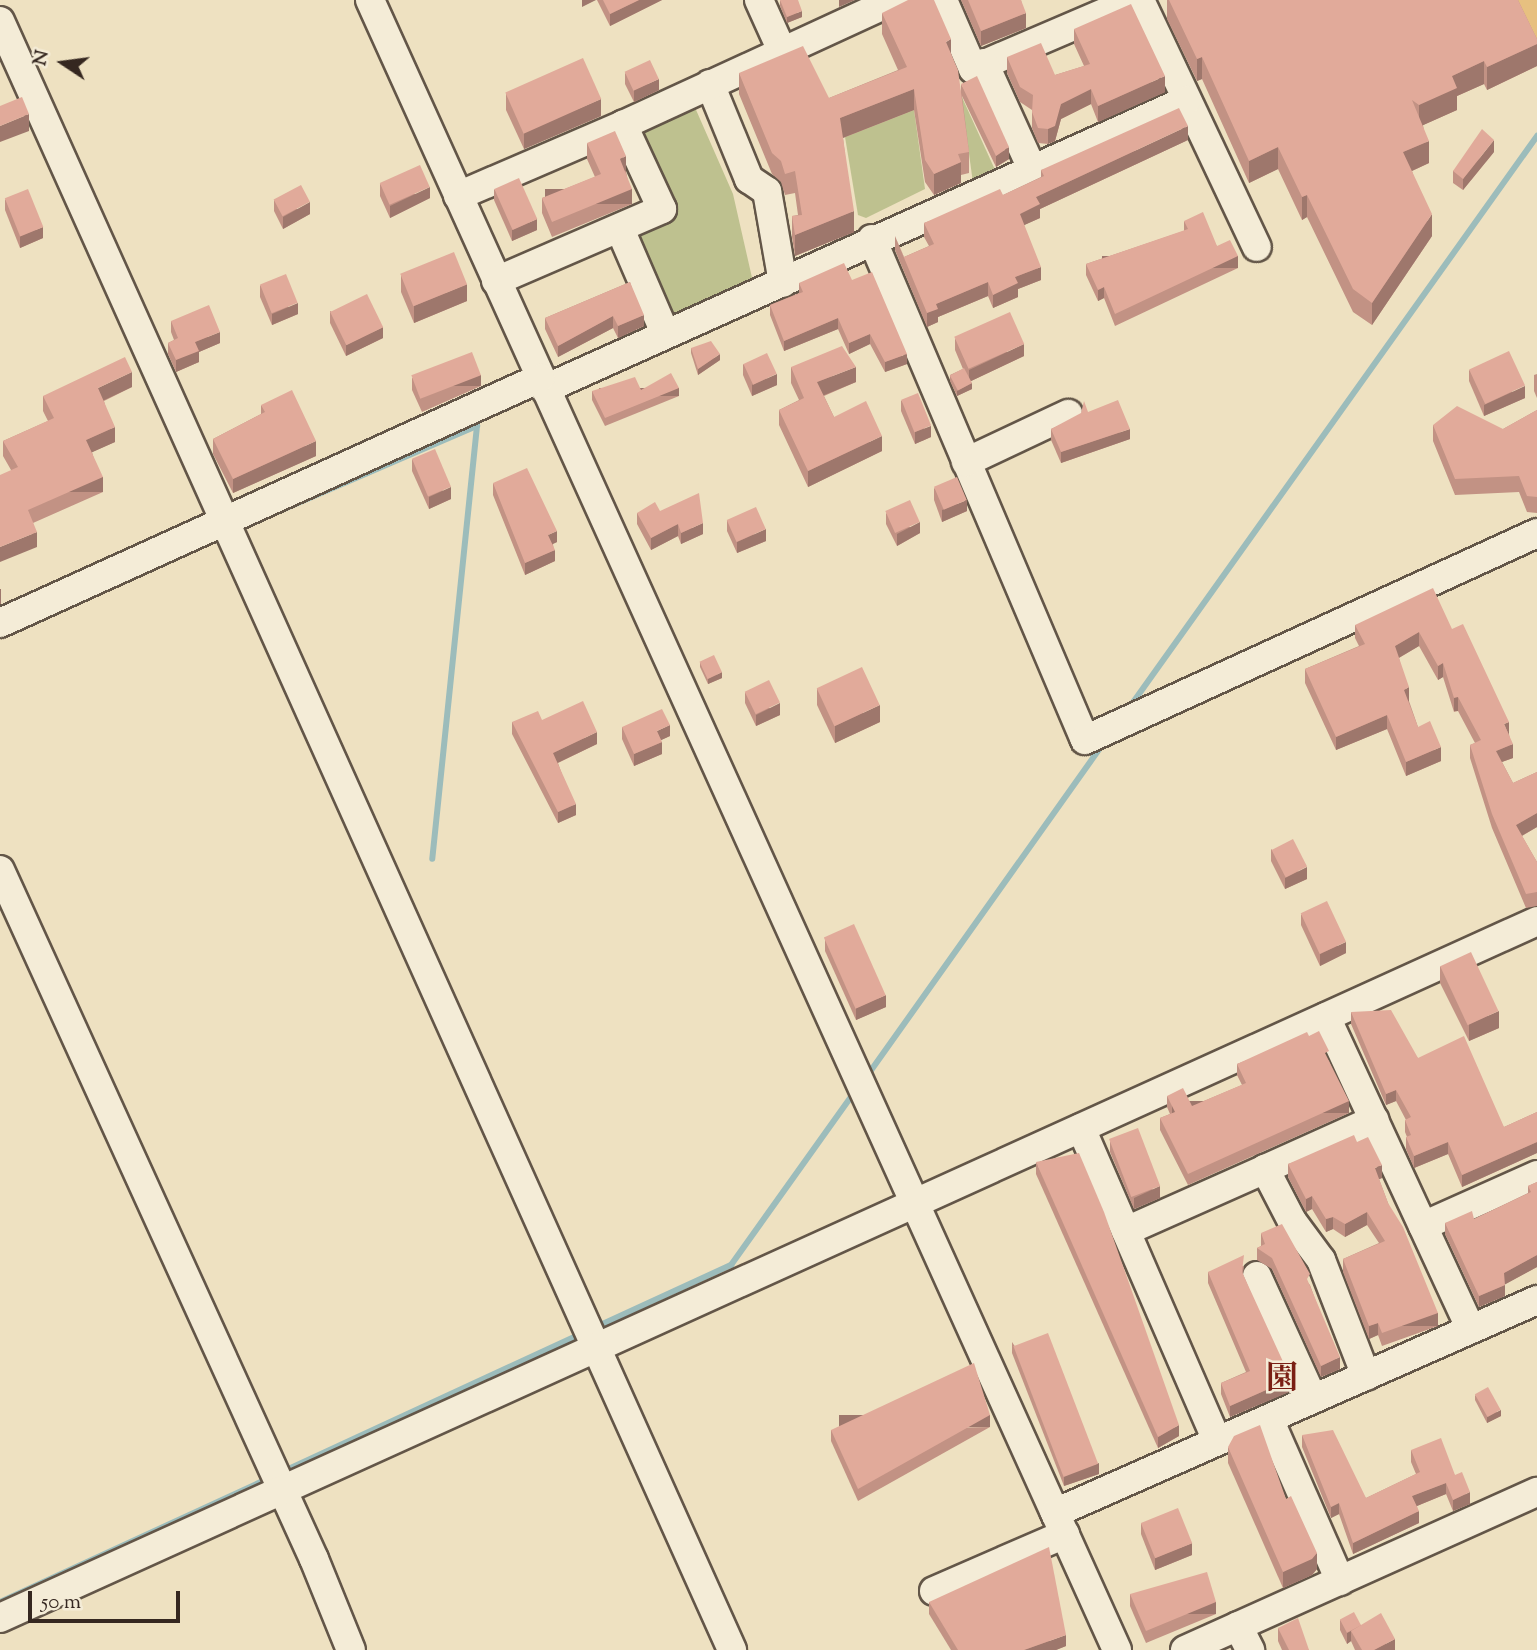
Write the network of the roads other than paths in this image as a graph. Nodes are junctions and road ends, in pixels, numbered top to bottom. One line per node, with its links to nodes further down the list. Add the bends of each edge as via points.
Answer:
1 (370, 0): 16 (street)
2 (759, 0): 10 (street)
3 (895, 0): 10 (street)
4 (943, 0): 11 (street, via 973,69)
5 (1134, 0): 11 (street)
6 (1140, 0): 13 (street)
7 (1526, 0): 9 (main road)
8 (0, 21): 26 (street)
9 (1537, 23)
10 (782, 51): 12 (street)
11 (984, 63): 15 (street)
12 (710, 84): 14 (street); 21 (street, via 749,179 767,191)
13 (1187, 100): 15 (street); 19 (street)
14 (622, 125): 16 (street); 17 (street, via 662,209)
15 (1032, 169): 18 (street)
16 (458, 195): 20 (street)
17 (620, 229): 20 (street); 22 (street)
18 (872, 239): 21 (street); 25 (street)
19 (1257, 247)
20 (496, 281): 23 (street)
21 (783, 283): 22 (street)
22 (665, 333): 23 (street)
23 (542, 384): 26 (street); 36 (street)
24 (1068, 414): 25 (street)
25 (966, 462): 27 (street, via 1085,740)
26 (226, 522): 28 (street); 42 (street)
27 (1537, 533)
28 (0, 623)
29 (0, 870): 47 (street)
30 (1537, 921): 31 (street)
31 (1326, 1017): 32 (street); 33 (street)
32 (1374, 1120): 34 (street); 37 (street)
33 (1082, 1128): 36 (street); 38 (street)
34 (1265, 1169): 38 (street); 43 (street, via 1292,1221 1321,1261)
35 (1537, 1175): 37 (street)
36 (912, 1204): 42 (street); 49 (street)
37 (1423, 1226): 41 (street)
38 (1126, 1231): 46 (street)
39 (1257, 1276): 44 (street)
40 (1537, 1300): 41 (street)
41 (1471, 1329): 43 (street)
42 (595, 1348): 47 (street); 55 (street)
43 (1366, 1376): 44 (street)
44 (1313, 1399): 45 (street)
45 (1269, 1419): 46 (street); 50 (street)
46 (1217, 1441): 49 (street)
47 (283, 1490): 52 (street); 54 (street)
48 (1537, 1493): 50 (street)
49 (1060, 1524): 51 (street); 56 (street)
50 (1340, 1581): 53 (street)
51 (934, 1591)
52 (0, 1618)
53 (1244, 1638): 57 (street)
54 (351, 1650)
55 (732, 1650)
56 (1117, 1650)
57 (1185, 1650)

